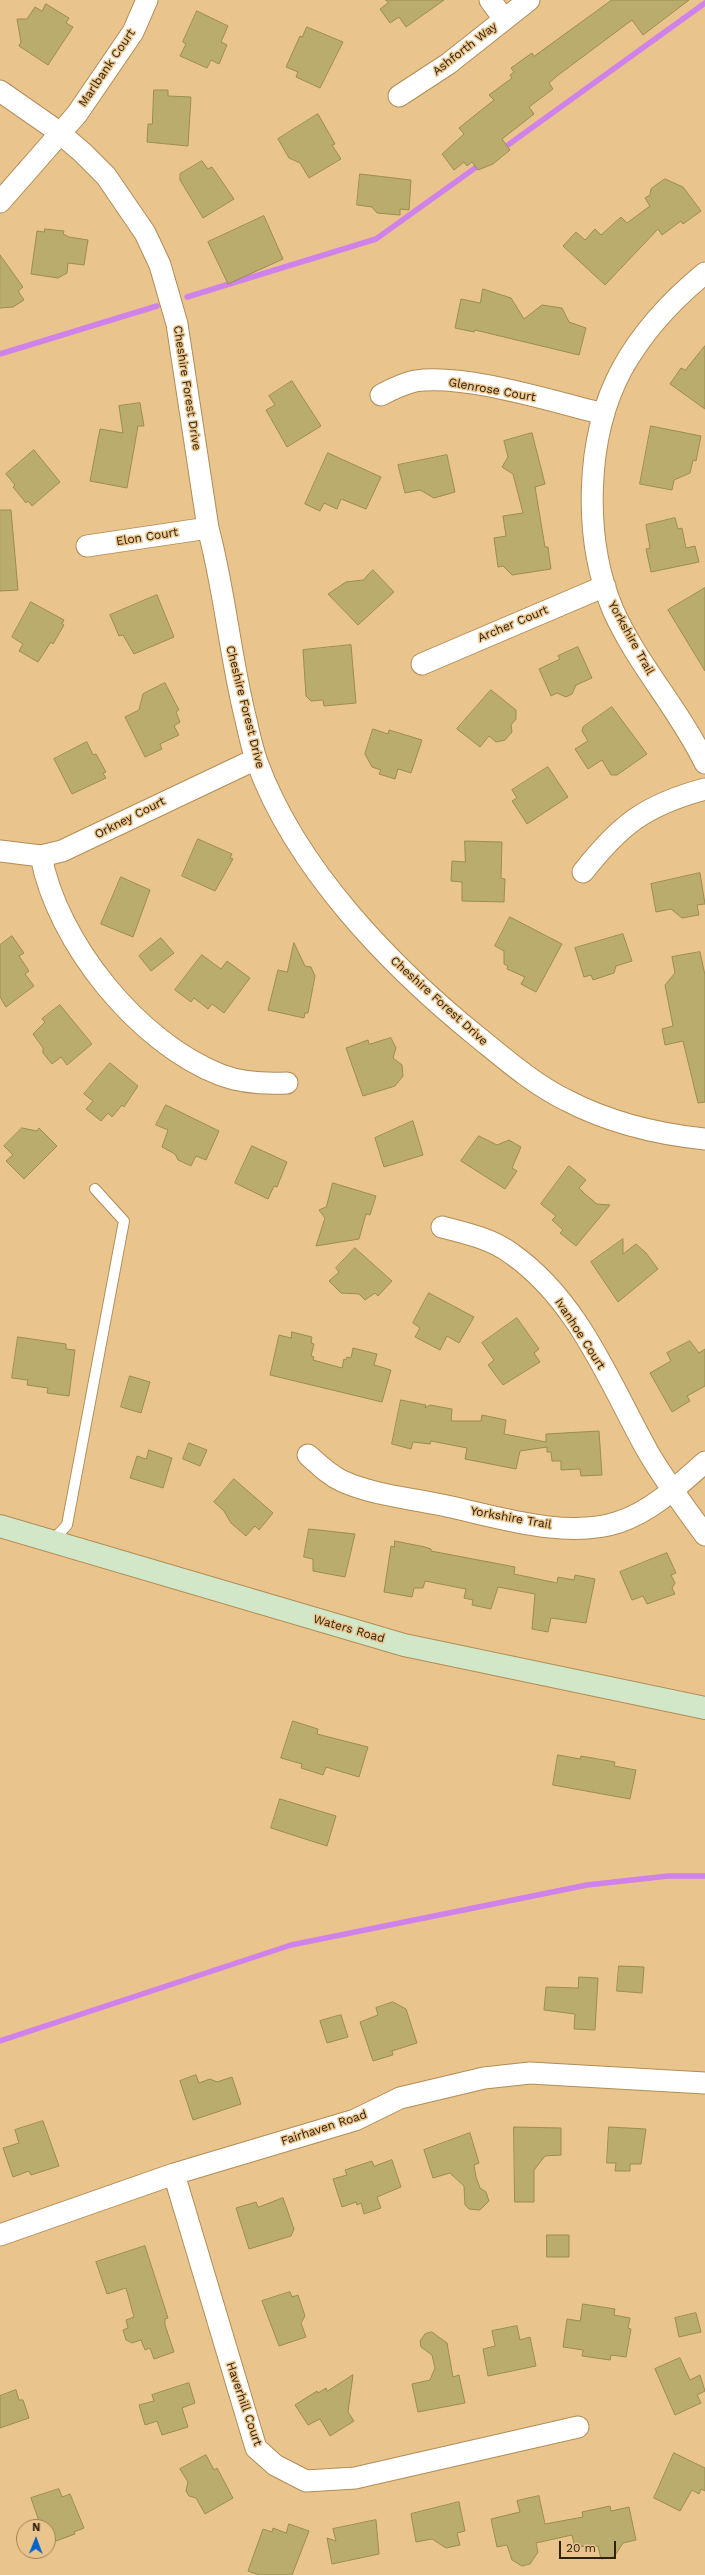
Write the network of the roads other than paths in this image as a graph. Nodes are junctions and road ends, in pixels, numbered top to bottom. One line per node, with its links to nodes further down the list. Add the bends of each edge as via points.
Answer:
1 (147, 0): 7 (street, Marlbank Court, via 133,32)
2 (490, 0): 4 (street)
3 (530, 0): 4 (street, Ashforth Way)
4 (504, 19): 6 (street, Ashforth Way, via 448,64)
5 (0, 91): 7 (street, Cheshire Forest Drive)
6 (399, 96)
7 (61, 133): 8 (street, Marlbank Court); 12 (street, Cheshire Forest Drive, via 106,176 145,233 160,265 177,324)
8 (0, 202)
9 (705, 273): 11 (street, Yorkshire Trail, via 665,308 635,348 622,370)
10 (381, 395): 11 (street, Glenrose Court, via 400,385 416,381 454,382 536,397)
11 (604, 414): 14 (street, Yorkshire Trail, via 594,465 592,510 598,561)
12 (208, 528): 13 (street, Elon Court); 16 (street, Cheshire Forest Drive, via 234,672)
13 (87, 546)
14 (605, 586): 15 (street, Archer Court); 17 (street, Yorkshire Trail, via 626,633 696,743)
15 (422, 664)
16 (256, 759): 20 (street, Orkney Court, via 62,851); 23 (street, Cheshire Forest Drive, via 285,823 303,853 335,894 399,968 466,1028 508,1062 564,1099 587,1110 661,1134)
17 (705, 763)
18 (705, 789): 21 (street, via 638,816 618,831)
19 (0, 851): 20 (street, Orkney Court)
20 (41, 856): 22 (street, via 45,879 76,946 140,1022 201,1066 222,1075 246,1082)
21 (582, 872)
22 (287, 1083)
23 (705, 1139)
24 (95, 1189): 31 (lane, via 124,1221 67,1525)
25 (442, 1227): 28 (street, Ivanhoe Court, via 490,1241 513,1254 550,1289 595,1352 650,1455)
26 (308, 1455): 28 (street, Yorkshire Trail, via 324,1470 368,1490 566,1528 618,1522 642,1512)
27 (705, 1462): 28 (street, Yorkshire Trail)
28 (672, 1490): 30 (street, Ivanhoe Court)
29 (0, 1526): 31 (street, Waters Road)
30 (705, 1535)
31 (51, 1543): 32 (street, Waters Road, via 77,1548 404,1645)
32 (705, 1708)
33 (705, 2083): 34 (street, Fairhaven Road, via 564,2074 506,2074 400,2098 355,2120)
34 (174, 2174): 35 (street, Fairhaven Road); 36 (street, Haverhill Court, via 256,2448 274,2465 306,2481 355,2478)
35 (0, 2235)
36 (578, 2427)

